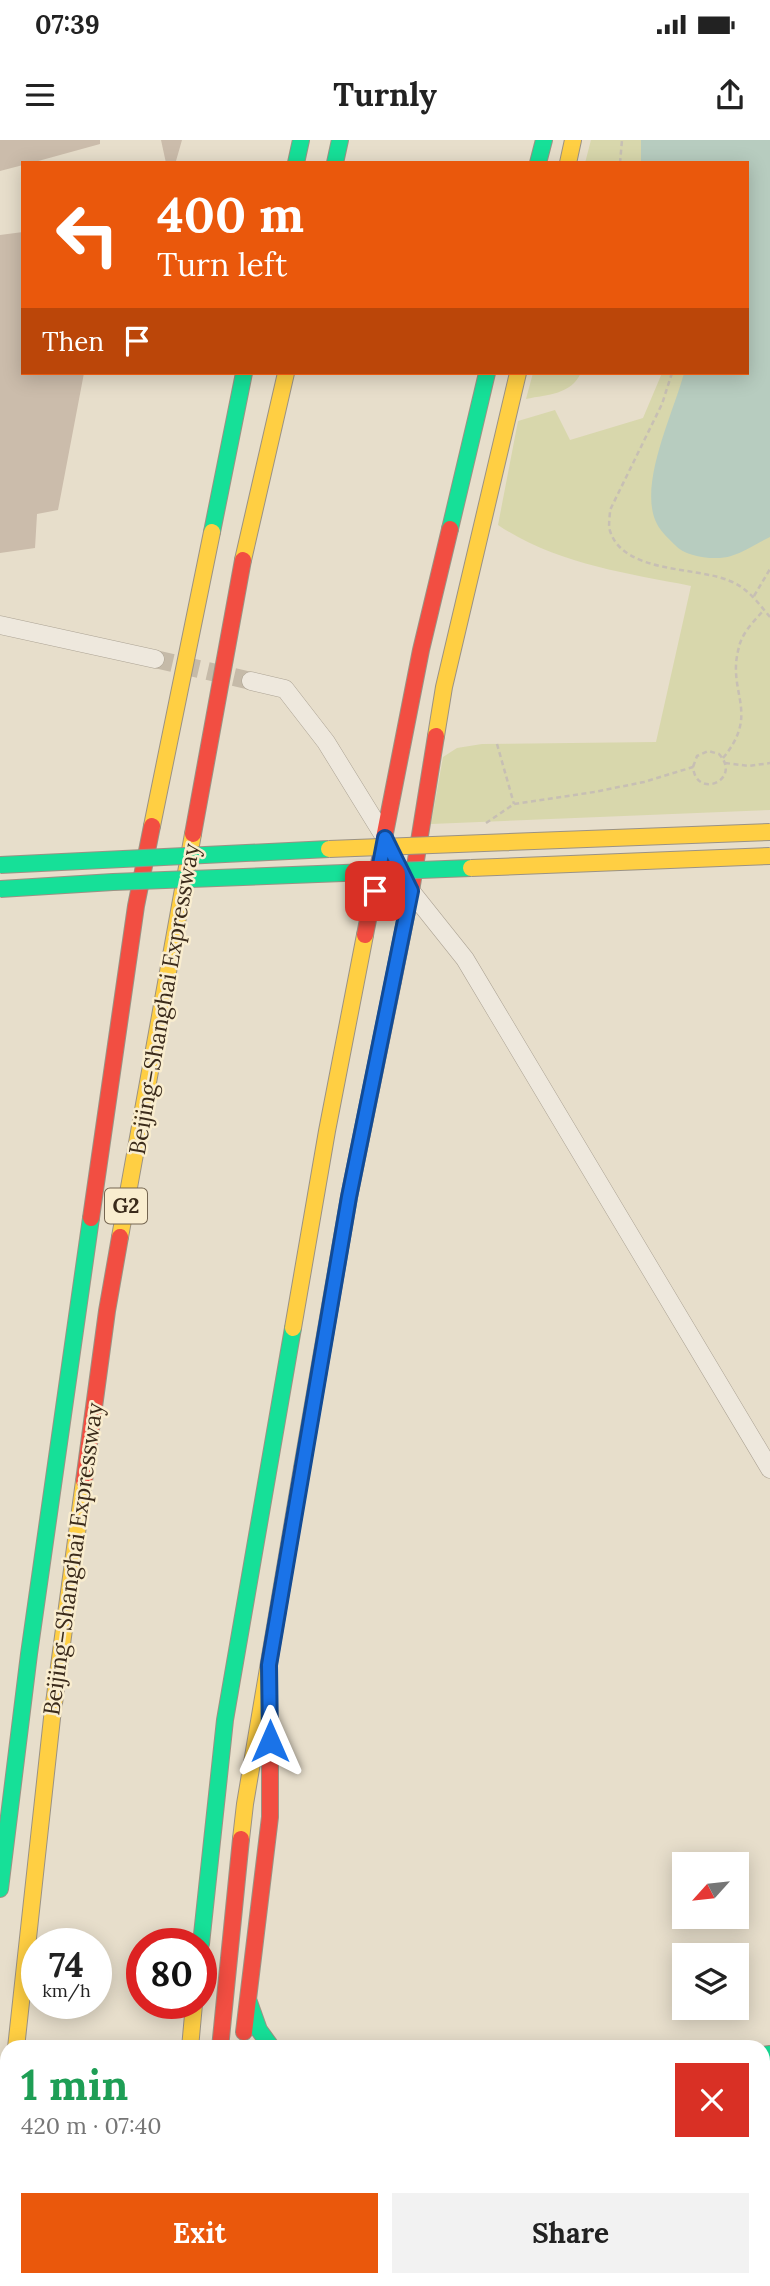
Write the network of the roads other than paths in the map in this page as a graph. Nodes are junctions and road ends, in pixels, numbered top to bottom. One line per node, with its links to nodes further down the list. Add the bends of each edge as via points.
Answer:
1 (301, 140): 5 (main road)
2 (340, 140): 6 (main road)
3 (544, 140): 7 (main road)
4 (573, 140): 8 (main road)
5 (296, 161)
6 (335, 161)
7 (539, 161)
8 (568, 161)
9 (244, 375): 24 (main road, Beijing–Shanghai Expressway / G2, via 136,906)
10 (286, 375): 28 (main road, Beijing–Shanghai Expressway / G2, via 243,560 107,1311 52,1718)
11 (487, 375): 17 (main road, via 421,650)
12 (519, 375): 21 (main road, via 444,687)
13 (0, 625): 14 (street)
14 (155, 659)
15 (251, 681): 17 (street, via 285,689 326,743)
16 (770, 831): 19 (main road, bridge)
17 (385, 838): 21 (street); 25 (main road, via 327,1130 227,1707)
18 (770, 856): 20 (main road, bridge)
19 (0, 865)
20 (0, 889)
21 (411, 891): 22 (street, via 465,958); 23 (main road, via 349,1197)
22 (770, 1469)
23 (269, 1665): 26 (main road, via 270,1817); 30 (main road, via 246,1804)
24 (0, 1889)
25 (203, 1928)
26 (247, 1997): 31 (main road); 32 (main road)
27 (193, 2019): 29 (main road)
28 (17, 2040)
29 (191, 2040)
30 (221, 2040)
31 (243, 2040)
32 (266, 2040)

